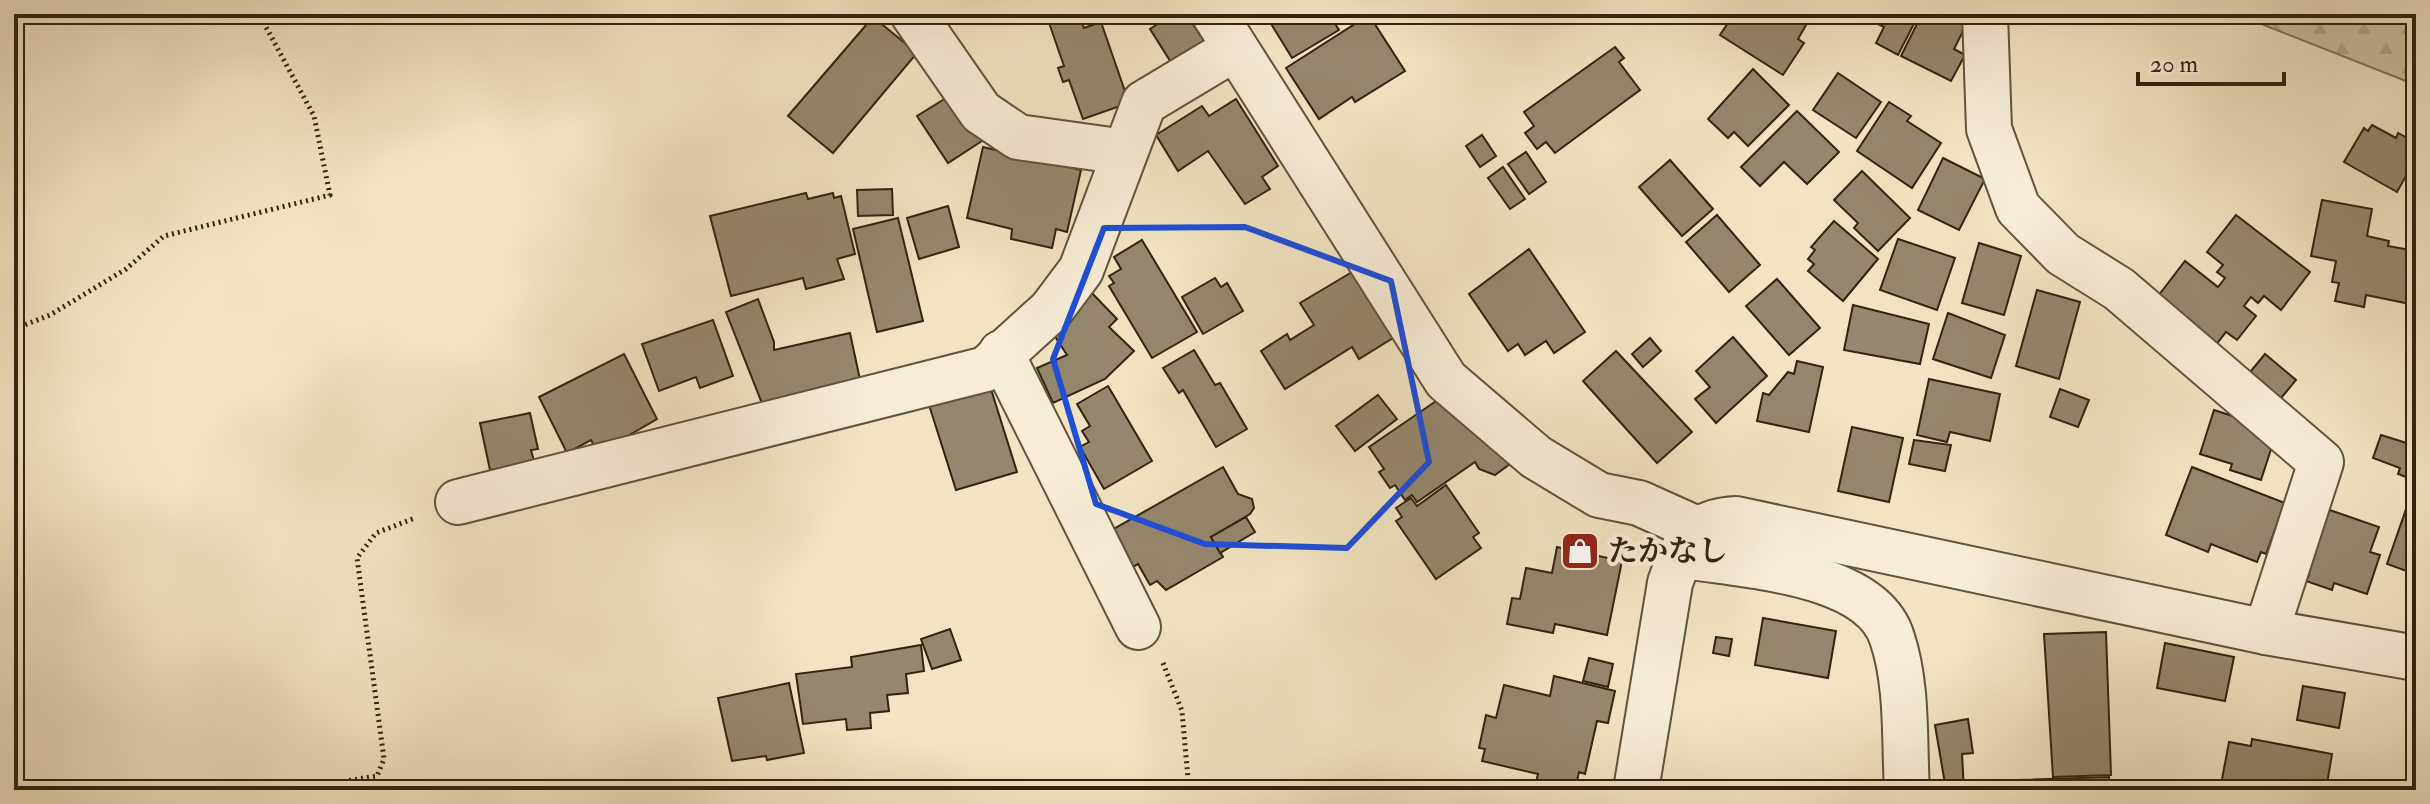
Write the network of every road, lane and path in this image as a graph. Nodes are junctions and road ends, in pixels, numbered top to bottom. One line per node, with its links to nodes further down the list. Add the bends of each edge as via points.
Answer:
1 (259, 14): 6 (path, via 314,116 330,195 164,236 126,269 50,315)
2 (913, 14): 5 (street, via 981,112 1018,137)
3 (1985, 14): 11 (street, via 1989,129 2018,208 2063,254 2119,289 2321,462)
4 (1224, 31): 5 (street, via 1144,103); 9 (street, via 1446,380 1536,457 1599,495 1639,503)
5 (1125, 152): 7 (street, via 1081,270 1051,310)
6 (14, 329)
7 (1001, 353): 8 (street, via 986,369); 10 (street)
8 (458, 502): 13 (path, via 376,533 357,558 384,759 377,776)
9 (1689, 542): 11 (street, via 1715,520 1736,519); 15 (street, via 1670,583); 16 (street, via 1821,580 1872,605 1892,636 1900,675)
10 (1138, 627): 14 (path, via 1166,668 1182,711)
11 (2266, 632): 12 (street)
12 (2416, 658)
13 (290, 790)
14 (1189, 790)
15 (1636, 790)
16 (1907, 790)

